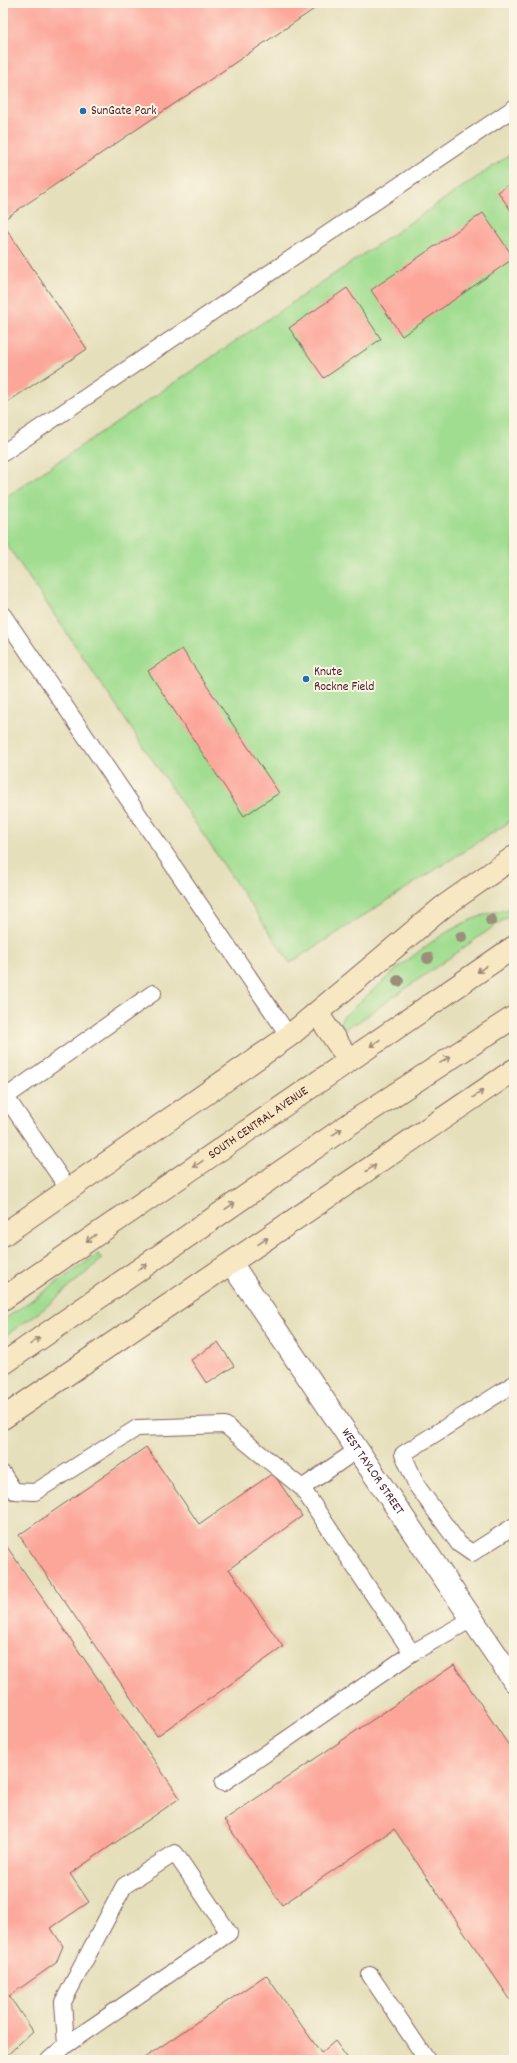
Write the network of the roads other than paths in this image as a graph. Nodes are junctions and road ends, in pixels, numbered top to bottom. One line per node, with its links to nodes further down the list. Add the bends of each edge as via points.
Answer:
1 (514, 108): 2 (lane)
2 (3, 453)
3 (3, 615): 9 (lane)
4 (513, 861): 7 (main road, via 443,907)
5 (514, 947): 10 (main road, SOUTH CENTRAL AVENUE, one-way to 10)
6 (153, 993): 12 (lane)
7 (317, 1013): 9 (main road); 10 (main road)
8 (514, 1017): 17 (main road, one-way to 8, via 351,1122)
9 (289, 1036): 13 (main road)
10 (349, 1060): 16 (main road, SOUTH CENTRAL AVENUE, one-way to 16)
11 (514, 1070): 15 (main road, one-way to 11)
12 (5, 1098): 13 (lane)
13 (69, 1190): 14 (main road)
14 (3, 1235)
15 (231, 1262): 19 (main road); 20 (street, WEST TAYLOR STREET)
16 (3, 1299)
17 (3, 1364)
18 (514, 1384): 23 (lane, via 403,1454 417,1486 459,1544 472,1553)
19 (3, 1418)
20 (357, 1450): 22 (lane); 24 (street, WEST TAYLOR STREET)
21 (3, 1474): 22 (lane, via 14,1491 35,1492 137,1428 225,1425)
22 (302, 1488): 25 (lane)
23 (514, 1526)
24 (472, 1619): 25 (lane); 26 (street, WEST TAYLOR STREET)
25 (412, 1653): 27 (lane)
26 (514, 1681)
27 (223, 1783)
28 (370, 1975): 31 (lane)
29 (66, 2046): 29 (lane, via 229,1933 176,1853 124,1886 63,2002); 30 (lane)
30 (49, 2060)
31 (427, 2060)

